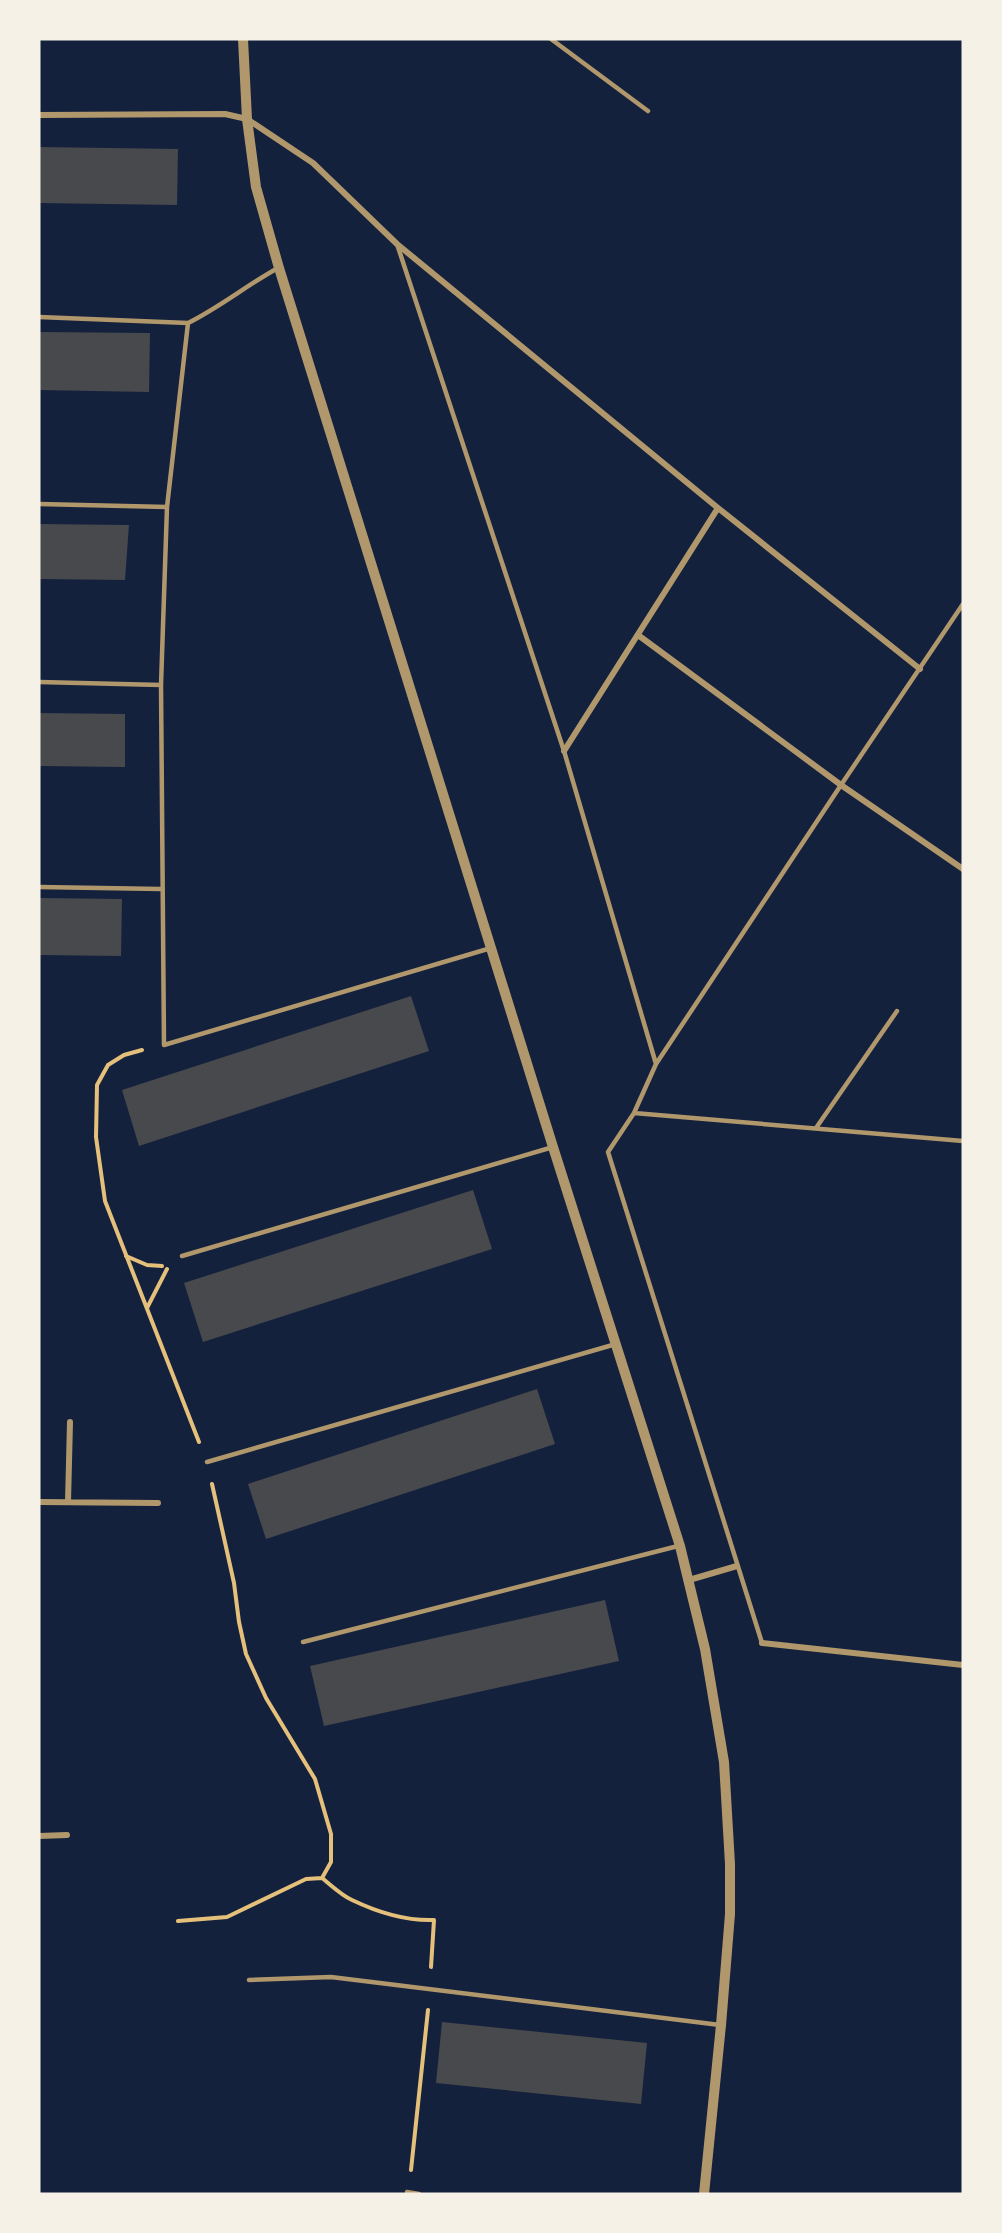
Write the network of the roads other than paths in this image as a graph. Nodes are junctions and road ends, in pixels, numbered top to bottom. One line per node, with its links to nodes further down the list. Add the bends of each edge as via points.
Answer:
1 (243, 39): 5 (street)
2 (551, 39): 3 (lane)
3 (648, 111)
4 (39, 115): 5 (street, via 225,114)
5 (247, 118): 6 (street, via 313,163); 7 (street, via 256,187)
6 (397, 244): 12 (street); 18 (lane)
7 (279, 268): 9 (lane); 23 (street)
8 (39, 318): 9 (lane)
9 (188, 323): 11 (lane)
10 (39, 504): 11 (lane)
11 (167, 507): 17 (lane)
12 (718, 508): 14 (street); 15 (street)
13 (963, 604): 15 (lane)
14 (638, 635): 18 (street); 19 (street)
15 (920, 669): 19 (lane)
16 (39, 682): 17 (lane)
17 (161, 685): 22 (lane)
18 (564, 751): 25 (lane)
19 (841, 785): 20 (street); 25 (lane)
20 (963, 869)
21 (39, 887): 22 (lane)
22 (161, 889): 23 (lane, via 164,1045)
23 (491, 948): 29 (street)
24 (897, 1011): 27 (lane)
25 (656, 1064): 26 (lane)
26 (634, 1113): 27 (lane); 38 (lane, via 608,1152)
27 (816, 1128): 28 (lane)
28 (963, 1141)
29 (553, 1147): 30 (lane); 31 (street)
30 (182, 1256)
31 (616, 1344): 33 (lane); 37 (street)
32 (70, 1422): 35 (street)
33 (207, 1462)
34 (39, 1502): 35 (street)
35 (68, 1502): 36 (street)
36 (158, 1503)
37 (680, 1546): 39 (street); 40 (lane)
38 (737, 1566): 39 (street); 41 (lane)
39 (689, 1580): 46 (street, via 724,1762 730,1914)
40 (303, 1642)
41 (762, 1643): 42 (street)
42 (963, 1665)
43 (67, 1835): 44 (street)
44 (39, 1836)
45 (249, 1980): 46 (lane, via 331,1977)
46 (721, 2025): 49 (street)
47 (407, 2192): 48 (lane)
48 (419, 2194)
49 (704, 2194)

